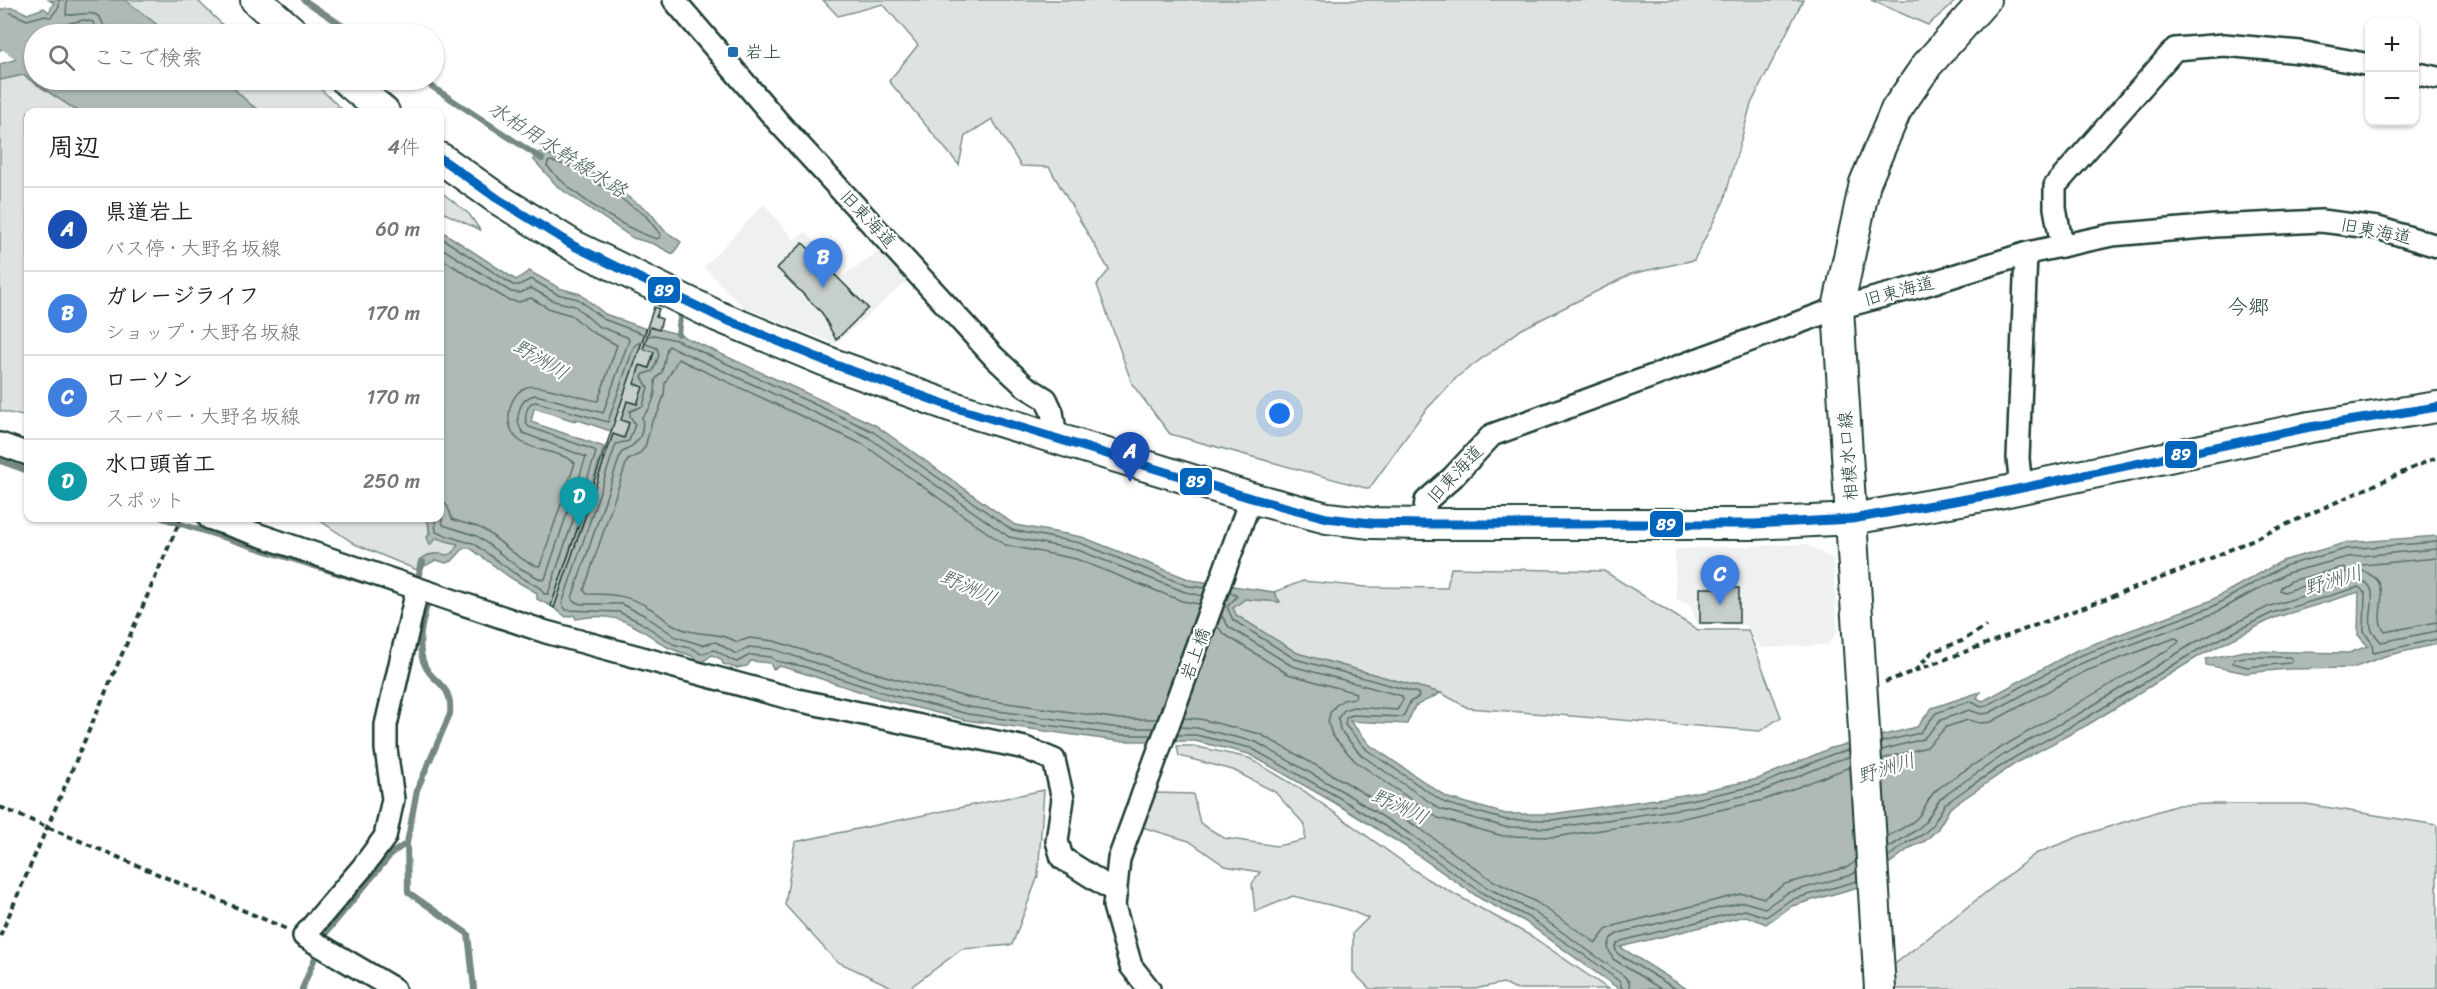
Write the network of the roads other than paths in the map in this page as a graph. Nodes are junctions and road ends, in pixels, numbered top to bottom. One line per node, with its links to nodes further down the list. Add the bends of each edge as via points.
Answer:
1 (256, 0): 4 (main road)
2 (674, 0): 16 (street, 旧東海道, via 779,123 994,357 1025,386 1046,399)
3 (1984, 0): 14 (main road, 相模水口線, via 1927,65 1896,110 1865,183)
4 (284, 24)
5 (2365, 64): 11 (street, via 2300,52 2235,46 2175,49 2055,186)
6 (2419, 75): 7 (street)
7 (2437, 78)
8 (358, 90): 9 (main road)
9 (379, 108)
10 (444, 161): 16 (main road, via 574,246 717,316 939,402)
11 (2062, 246): 12 (street, 旧東海道, via 2112,235 2215,225 2321,221 2378,228); 13 (street, 旧東海道)
12 (2437, 246)
13 (2026, 254): 14 (street, 旧東海道); 19 (street)
14 (1838, 308): 21 (main road, 相模水口線); 23 (street, 旧東海道, via 1492,435 1426,501)
15 (2437, 406): 19 (main road, via 2310,427)
16 (1056, 437): 20 (main road)
17 (0, 444): 18 (street)
18 (24, 453)
19 (2020, 489): 21 (main road)
20 (1251, 498): 23 (main road, via 1327,518); 25 (street, 岩上橋, via 1119,859)
21 (1852, 519): 23 (main road, via 1754,524); 28 (main road, 相模水口線)
22 (221, 522): 24 (street)
23 (1423, 524)
24 (417, 590): 25 (street, via 658,663 797,700 1025,748 1054,760 1063,799 1057,841 1062,858); 26 (street, via 386,725 393,799 385,837 304,936)
25 (1116, 892): 27 (street, 岩上橋, via 1114,906 1131,966)
26 (394, 989)
27 (1149, 989)
28 (1880, 989)

